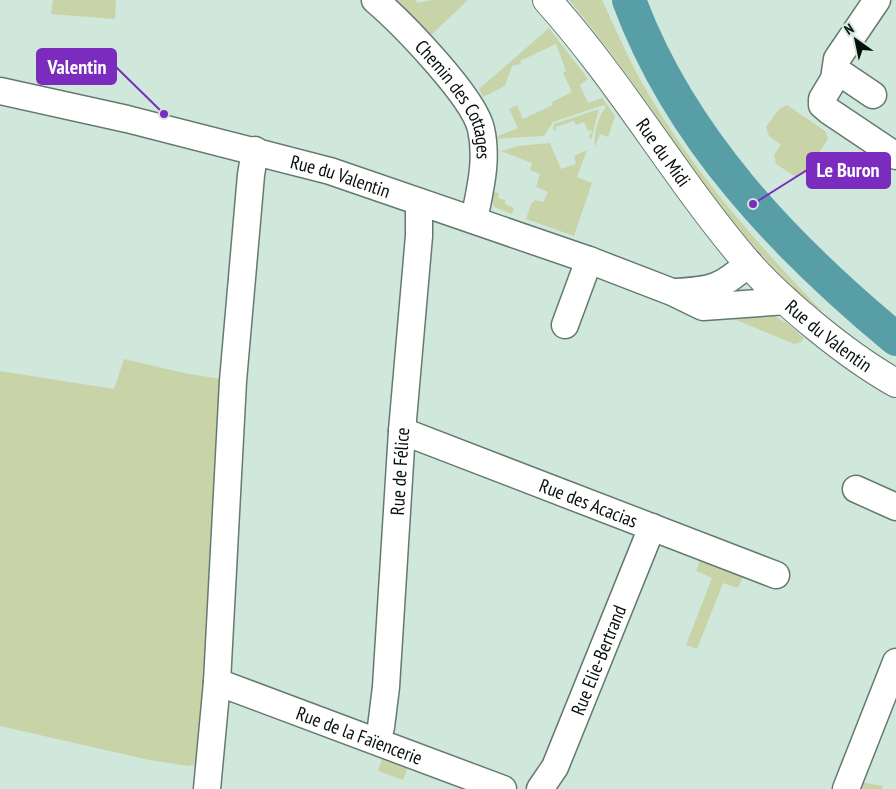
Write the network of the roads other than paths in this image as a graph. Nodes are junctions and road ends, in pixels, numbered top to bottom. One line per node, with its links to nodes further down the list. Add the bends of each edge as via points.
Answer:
1 (375, 0): 10 (street, Chemin des Cottages, via 459,90 477,118 484,153)
2 (548, 0): 12 (main road, Rue du Midi, via 580,36)
3 (877, 0): 4 (street, via 836,59)
4 (836, 70): 6 (street); 8 (street, via 822,104)
5 (0, 90): 7 (street, Rue du Valentin)
6 (873, 95)
7 (255, 150): 9 (street, Rue du Valentin, via 330,171); 23 (street, via 233,381)
8 (896, 156)
9 (419, 202): 10 (street, Rue du Valentin); 17 (street, Rue de Félice, via 419,236)
10 (474, 220): 11 (street, Rue du Valentin)
11 (589, 260): 13 (street, Rue du Valentin); 15 (street)
12 (748, 264): 13 (street, Rue du Valentin, via 726,283 706,291); 14 (main road, Rue du Midi)
13 (672, 292): 14 (street, Rue du Valentin, via 703,307)
14 (787, 301): 16 (main road, Rue du Valentin, via 834,340)
15 (565, 325)
16 (896, 383)
17 (402, 431): 20 (street, Rue des Acacias); 24 (street, Rue de Félice, via 386,687)
18 (856, 489): 19 (street)
19 (896, 506)
20 (652, 527): 21 (street, Rue des Acacias); 27 (street, Rue Elie-Bertrand, via 555,767)
21 (776, 575)
22 (896, 662): 28 (street)
23 (216, 682): 24 (street, Rue de la Faïencerie); 25 (street)
24 (377, 741): 26 (street, Rue de la Faïencerie)
25 (207, 789)
26 (503, 789)
27 (540, 789)
28 (846, 789)

